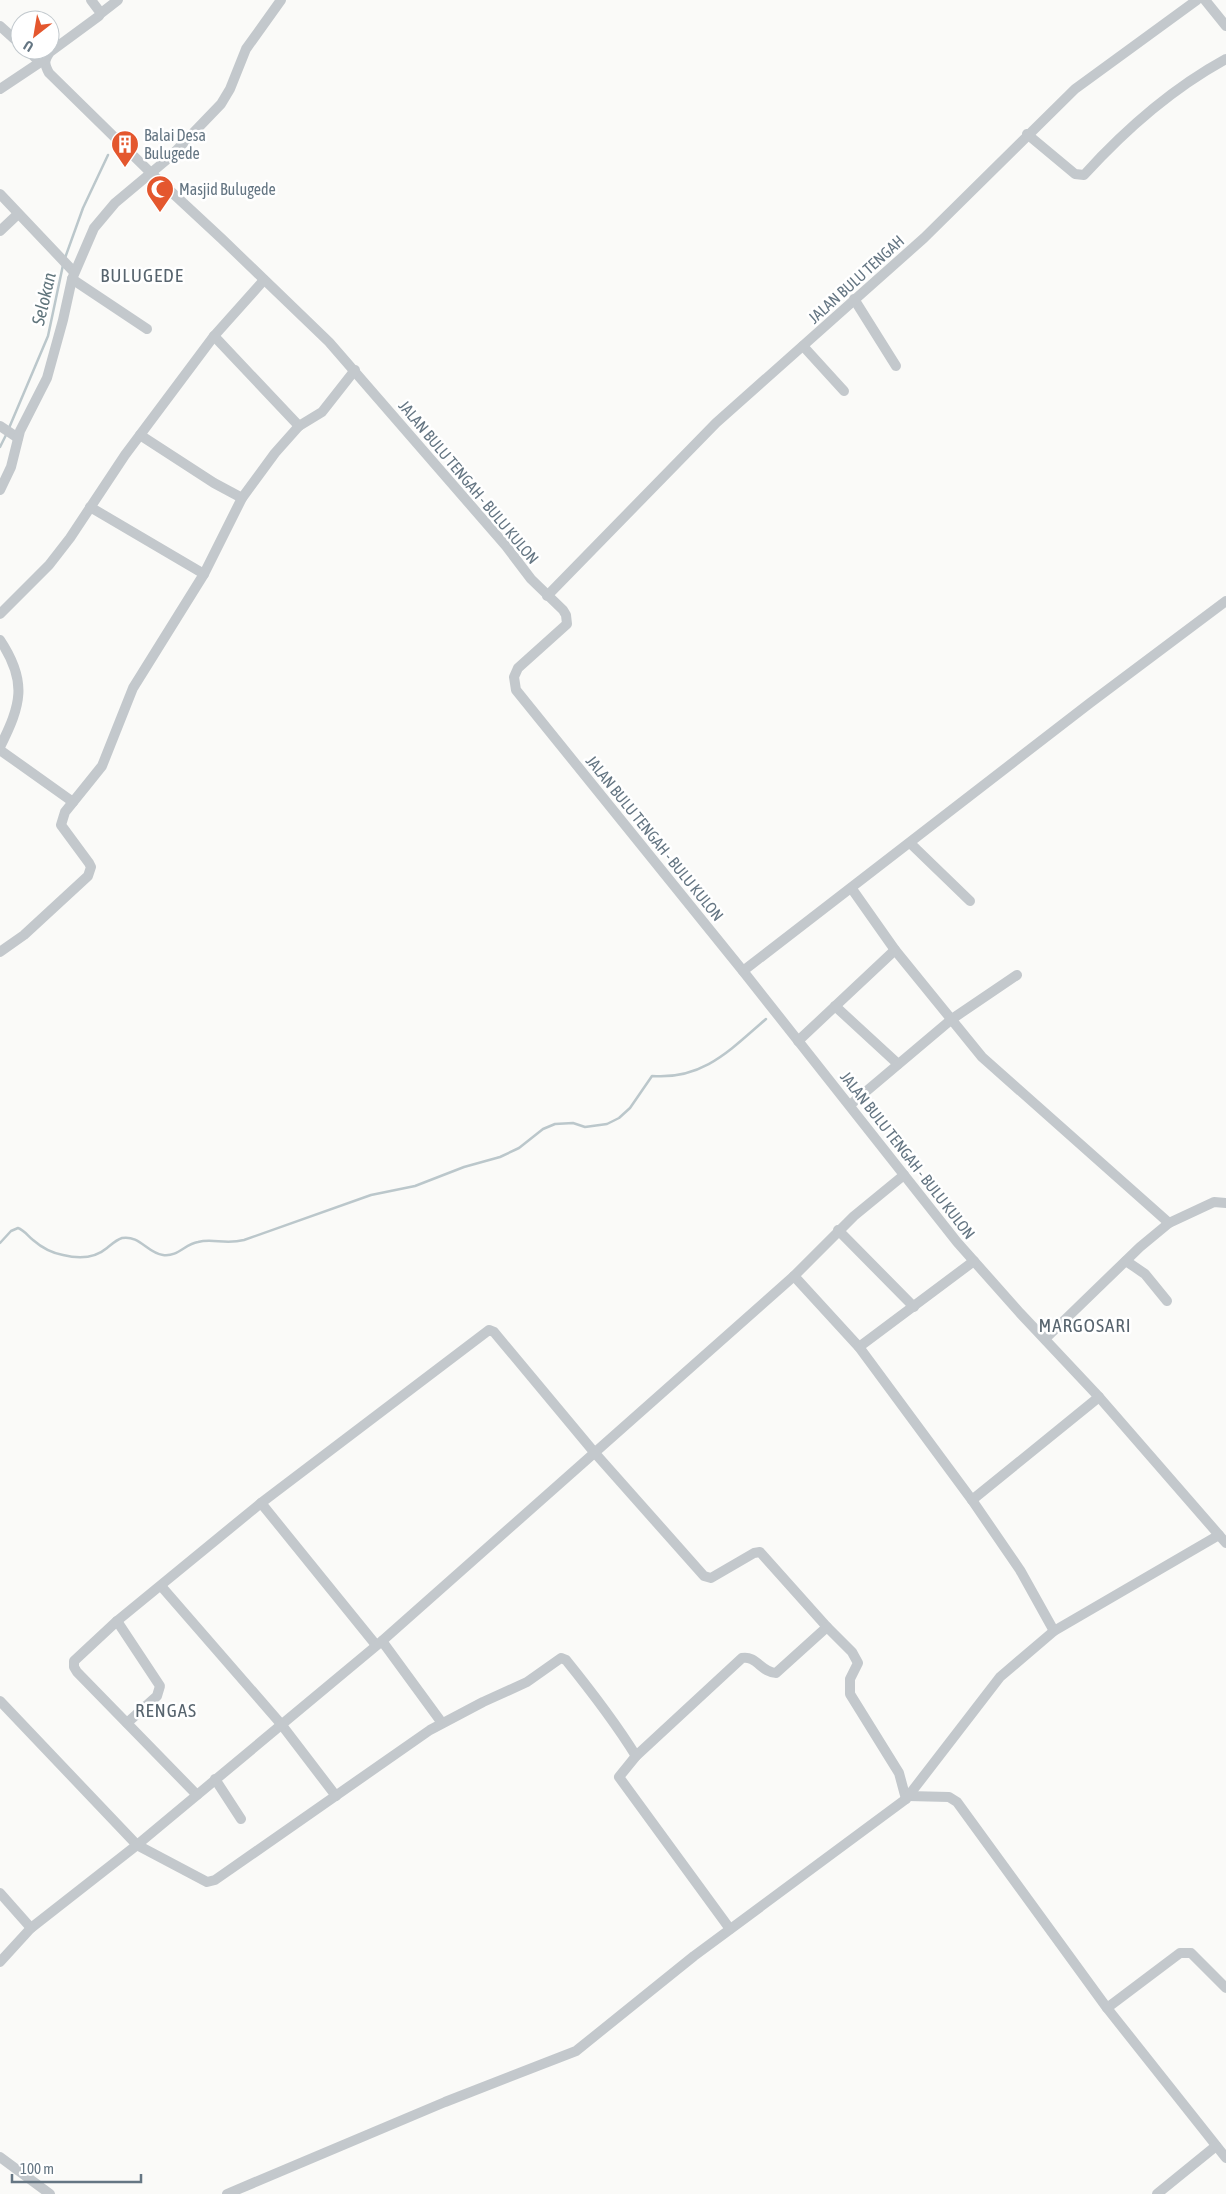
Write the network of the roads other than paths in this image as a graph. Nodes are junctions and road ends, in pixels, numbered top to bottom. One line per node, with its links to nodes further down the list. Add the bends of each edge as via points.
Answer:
1 (92, 0): 6 (street)
2 (118, 0): 6 (street)
3 (281, 0): 15 (street, via 246,50 222,104)
4 (1197, 0): 14 (street, JALAN BULU TENGAH, via 1075,88)
5 (1205, 0): 8 (street)
6 (100, 14): 10 (street)
7 (0, 26): 9 (street)
8 (1226, 26)
9 (10, 35)
10 (60, 44)
11 (1226, 59): 14 (street, via 1144,116 1084,175 1075,174)
12 (43, 60): 13 (street); 15 (street, JALAN BULU TENGAH - BULU KULON, via 49,73)
13 (0, 88)
14 (1028, 134): 21 (street, JALAN BULU TENGAH, via 924,238)
15 (151, 173): 19 (street, via 115,203 94,228); 20 (street, JALAN BULU TENGAH - BULU KULON)
16 (0, 194): 17 (street)
17 (18, 214): 18 (street); 19 (street)
18 (0, 230)
19 (73, 276): 22 (street); 31 (street, via 47,378)
20 (264, 280): 23 (street); 26 (street, JALAN BULU TENGAH - BULU KULON)
21 (854, 298): 24 (street, JALAN BULU TENGAH); 25 (street)
22 (147, 328)
23 (214, 336): 29 (street); 30 (street)
24 (803, 346): 27 (street); 36 (street, JALAN BULU TENGAH, via 716,423)
25 (896, 366)
26 (354, 370): 29 (street, via 322,412); 36 (street, JALAN BULU TENGAH - BULU KULON)
27 (844, 391)
28 (1, 426): 31 (street)
29 (299, 426): 33 (street, via 274,453)
30 (140, 435): 33 (street); 34 (street)
31 (16, 438): 32 (street, via 11,467)
32 (0, 490)
33 (242, 498): 35 (street)
34 (90, 507): 35 (street); 38 (street, via 49,565)
35 (204, 574): 41 (street, via 133,688 102,766)
36 (547, 596): 47 (street, JALAN BULU TENGAH - BULU KULON, via 563,610 566,624 518,668 514,677 516,690)
37 (1226, 601): 42 (street)
38 (0, 614)
39 (0, 640): 40 (street, via 12,658 18,685 14,718)
40 (0, 749): 41 (street)
41 (73, 802): 46 (street, via 61,825 89,863 90,872)
42 (910, 843): 43 (street); 44 (street)
43 (852, 889): 45 (street); 47 (street)
44 (970, 901)
45 (895, 950): 49 (street); 50 (street)
46 (0, 952)
47 (743, 971): 51 (street, JALAN BULU TENGAH - BULU KULON)
48 (1017, 975): 50 (street)
49 (835, 1006): 51 (street); 52 (street)
50 (952, 1019): 52 (street); 56 (street, via 982,1057)
51 (798, 1042): 53 (street, JALAN BULU TENGAH - BULU KULON)
52 (898, 1064): 53 (street)
53 (850, 1105): 54 (street, JALAN BULU TENGAH - BULU KULON)
54 (904, 1175): 57 (street); 59 (street, JALAN BULU TENGAH - BULU KULON)
55 (1226, 1203): 56 (street, via 1214,1202)
56 (1169, 1223): 58 (street)
57 (838, 1230): 60 (street); 62 (street)
58 (1126, 1261): 61 (street, via 1145,1274); 63 (street)
59 (974, 1262): 62 (street); 63 (street, JALAN BULU TENGAH - BULU KULON)
60 (794, 1276): 64 (street); 66 (street)
61 (1167, 1301)
62 (914, 1307): 64 (street)
63 (1045, 1339): 65 (street, JALAN BULU TENGAH - BULU KULON)
64 (859, 1347): 67 (street)
65 (1099, 1397): 67 (street); 69 (street, JALAN BULU TENGAH - BULU KULON)
66 (594, 1452): 68 (street, via 489,1330); 73 (street, via 706,1578 754,1552 760,1552); 75 (street)
67 (972, 1500): 74 (street, via 1020,1570)
68 (261, 1503): 71 (street); 75 (street)
69 (1219, 1535): 70 (street, JALAN BULU TENGAH - BULU KULON); 74 (street)
70 (1226, 1543)
71 (161, 1586): 72 (street); 79 (street)
72 (117, 1621): 77 (street, via 160,1686 157,1696); 77 (street, via 78,1655 74,1667)
73 (827, 1628): 80 (street, via 776,1673 767,1672 750,1658 742,1658); 84 (street, via 856,1657 858,1663 850,1679 850,1694 899,1773)
74 (1054, 1631): 84 (street, via 1000,1676)
75 (379, 1643): 78 (street); 79 (street)
76 (0, 1701): 86 (street)
77 (127, 1723): 82 (street)
78 (442, 1723): 80 (street, via 527,1682 561,1658 566,1660 617,1725); 83 (street)
79 (281, 1724): 81 (street); 83 (street)
80 (636, 1756): 89 (street, via 620,1774 620,1780)
81 (216, 1779): 82 (street); 85 (street)
82 (197, 1794): 86 (street)
83 (336, 1796): 86 (street, via 211,1881 202,1881)
84 (907, 1797): 89 (street); 92 (street, via 949,1797 957,1802)
85 (241, 1819)
86 (137, 1845): 88 (street)
87 (0, 1893): 88 (street)
88 (31, 1928): 90 (street)
89 (730, 1929): 97 (street, via 570,2054 445,2102)
90 (0, 1962)
91 (1226, 1988): 92 (street, via 1191,1953 1184,1952)
92 (1107, 2008): 93 (street)
93 (1216, 2146): 95 (street); 98 (street)
94 (0, 2157): 96 (street)
95 (1226, 2158)
96 (50, 2194)
97 (227, 2194)
98 (1157, 2194)

